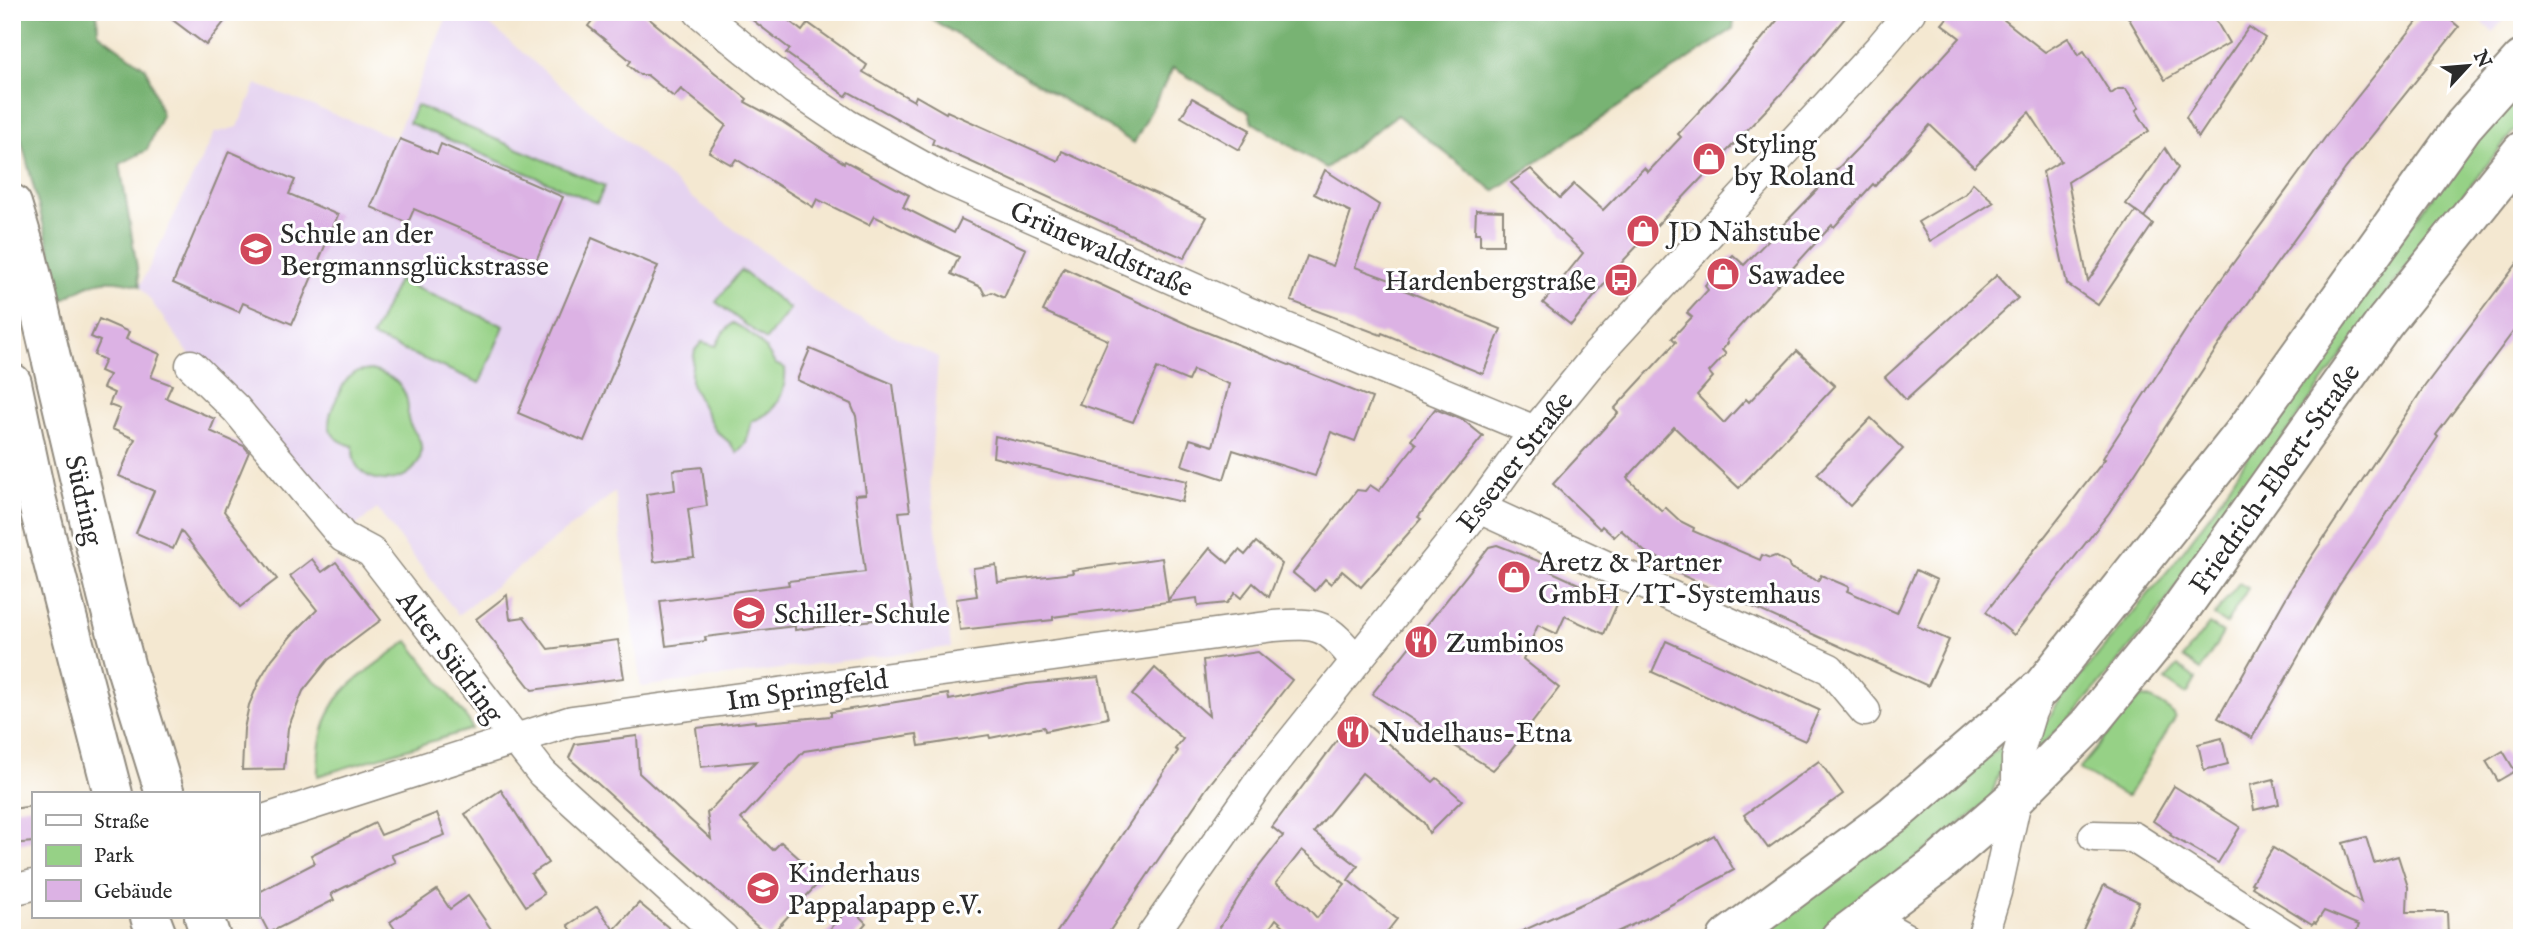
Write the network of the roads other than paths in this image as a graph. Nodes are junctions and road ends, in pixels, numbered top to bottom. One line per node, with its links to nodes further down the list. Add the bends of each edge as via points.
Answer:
1 (699, 12): 8 (street, Grünewaldstraße, via 794,89 941,177 1233,306)
2 (1910, 12): 8 (street, Essener Straße, via 1597,355)
3 (2522, 60): 11 (main road, Friedrich-Ebert-Straße, via 2464,125 2246,430)
4 (2522, 151): 16 (main road, Friedrich-Ebert-Straße, via 2385,322 2169,624 2087,726)
5 (12, 204): 15 (main road, Südring, via 107,596)
6 (191, 365): 13 (street, Alter Südring, via 236,409 344,537 371,552)
7 (12, 383): 14 (main road, Südring, via 36,497)
8 (1535, 431): 9 (street, Essener Straße)
9 (1479, 508): 10 (street, Essener Straße); 12 (street, via 1830,669)
10 (1356, 661): 13 (street, Im Springfeld, via 1336,636 1322,628 1307,623 1274,626 572,721); 27 (street, Essener Straße, via 1261,781)
11 (2042, 687): 16 (street, Friedrich-Ebert-Straße, via 2017,758); 28 (main road, Friedrich-Ebert-Straße, via 1921,793)
12 (1865, 711)
13 (514, 739): 17 (street, Im Springfeld); 26 (street, Alter Südring, via 542,773)
14 (112, 792)
15 (164, 792)
16 (2017, 796): 23 (main road, via 1936,866); 30 (street, Friedrich-Ebert-Straße)
17 (259, 821)
18 (2094, 836): 31 (street, via 2133,837)
19 (32, 885): 20 (street)
20 (12, 890)
21 (150, 918): 24 (main road)
22 (204, 918): 25 (main road)
23 (1846, 934): 29 (street, via 1889,929)
24 (158, 938)
25 (211, 938)
26 (723, 938)
27 (1150, 938)
28 (1727, 938)
29 (1905, 938)
30 (1982, 938)
31 (2290, 938)

